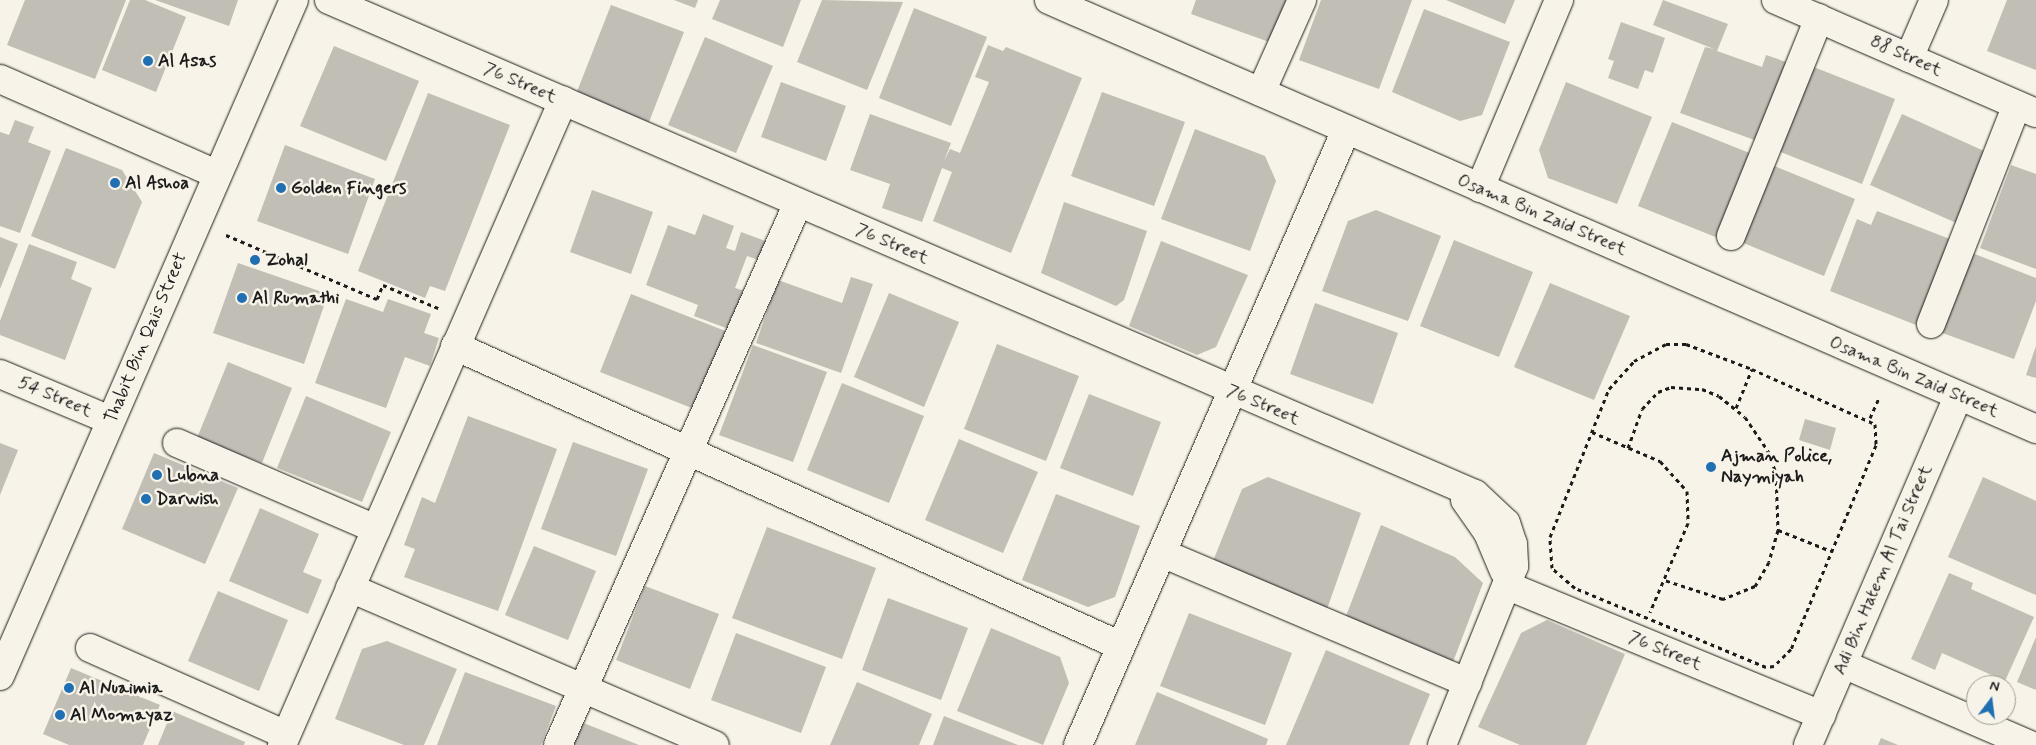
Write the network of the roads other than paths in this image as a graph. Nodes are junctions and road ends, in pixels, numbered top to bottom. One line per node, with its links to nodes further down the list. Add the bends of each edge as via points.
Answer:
1 (294, 0): 15 (street, Thabit Bin Qais Street)
2 (330, 0): 12 (street, 76 Street)
3 (1050, 0): 11 (street, Osama Bin Zaid Street)
4 (1302, 0): 11 (street)
5 (1559, 0): 16 (street)
6 (1776, 0): 8 (street, 88 Street)
7 (1934, 0): 9 (street)
8 (1820, 18): 9 (street, 88 Street); 18 (street)
9 (1909, 58): 13 (street, 88 Street)
10 (0, 79): 15 (street)
11 (1261, 92): 14 (street, Osama Bin Zaid Street)
12 (563, 101): 17 (street, 76 Street); 20 (street)
13 (2027, 109): 19 (street)
14 (1346, 130): 16 (street, Osama Bin Zaid Street); 22 (street)
15 (216, 174): 24 (street, Thabit Bin Qais Street)
16 (1480, 188): 23 (street, Osama Bin Zaid Street)
17 (798, 204): 22 (street, 76 Street); 27 (street)
18 (1731, 236)
19 (1931, 324)
20 (455, 346): 27 (street); 28 (street)
21 (0, 374): 24 (street, 54 Street)
22 (1232, 391): 29 (street); 30 (street, 76 Street, via 1454,488 1488,533)
23 (1958, 396): 25 (street, Osama Bin Zaid Street); 34 (street, Adi Bin Hatem Al Tai Street)
24 (110, 420): 35 (street, Thabit Bin Qais Street)
25 (2036, 430)
26 (177, 443): 28 (street)
27 (688, 451): 32 (street); 37 (street)
28 (376, 529): 31 (street)
29 (1162, 553): 32 (street); 36 (street)
30 (1508, 586): 36 (street); 38 (street, 76 Street, via 1643,629)
31 (350, 588): 37 (street); 39 (street)
32 (1121, 646): 42 (street)
33 (90, 648): 39 (street)
34 (1843, 664): 38 (street, Adi Bin Hatem Al Tai Street); 45 (street)
35 (0, 676)
36 (1468, 683): 43 (street)
37 (583, 688): 40 (street); 41 (street)
38 (1821, 715): 44 (street, Adi Bin Hatem Al Tai Street)
39 (284, 740)
40 (558, 745)
41 (715, 745)
42 (1078, 745)
43 (1442, 745)
44 (1808, 745)
45 (2030, 745)

